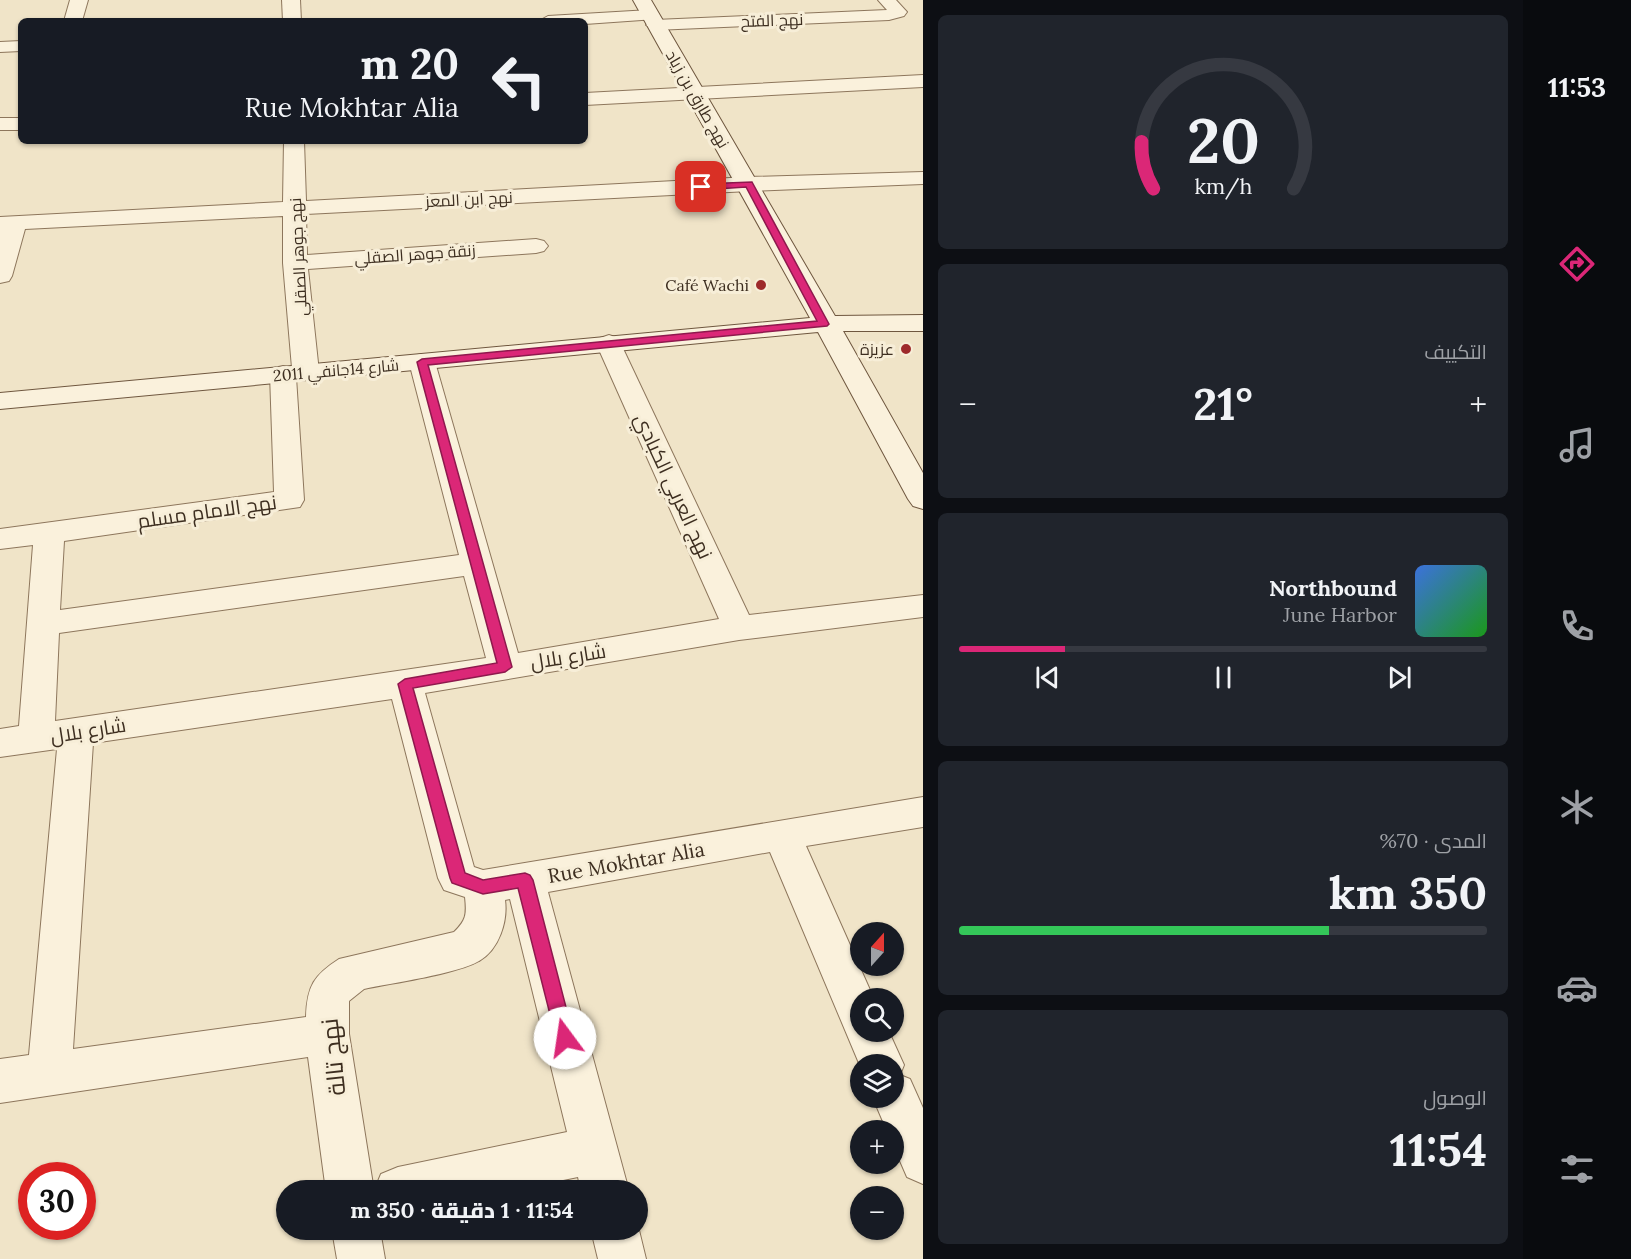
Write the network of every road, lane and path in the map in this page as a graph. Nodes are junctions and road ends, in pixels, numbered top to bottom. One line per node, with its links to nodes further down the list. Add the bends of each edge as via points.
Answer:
1 (79, 0): 5 (street)
2 (291, 0): 6 (street)
3 (888, 8): 4 (street, نهج الفتح)
4 (649, 13): 7 (street, نهج الفتح); 11 (street, نهج طارق بن زياد)
5 (74, 18)
6 (292, 18)
7 (586, 18)
8 (18, 46): 9 (street)
9 (0, 47)
10 (923, 81): 11 (street)
11 (694, 95): 12 (street); 17 (street, نهج طارق بن زياد)
12 (588, 99)
13 (0, 124): 14 (street)
14 (18, 124)
15 (294, 144): 18 (street, نهج جوهر الصقلي)
16 (923, 178): 17 (street, نهج ابن المعز)
17 (749, 184): 18 (street, نهج ابن المعز); 24 (street, نهج طارق بن زياد)
18 (295, 209): 19 (street, نهج ابن المعز); 21 (street, نهج جوهر الصقلي)
19 (8, 223): 22 (street, نهج ابن المعز)
20 (536, 246): 21 (street, زنقة جوهر الصقلي)
21 (295, 262): 27 (street, نهج جوهر الصقلي)
22 (0, 276)
23 (923, 323): 24 (street, شارع 14جانفي 2011)
24 (824, 324): 25 (street, شارع 14جانفي 2011); 29 (street, نهج طارق بن زياد)
25 (609, 343): 26 (street, شارع 14جانفي 2011); 35 (street, نهج العربي الكبادي)
26 (422, 362): 27 (street, شارع 14جانفي 2011); 32 (street)
27 (295, 373): 28 (street, شارع 14جانفي 2011); 30 (street, نهج الامام مسلم, via 289,500)
28 (0, 401)
29 (923, 499)
30 (49, 533): 31 (street, نهج الامام مسلم); 34 (street)
31 (0, 539)
32 (477, 563): 34 (street); 36 (street)
33 (923, 606): 35 (street, شارع بلال)
34 (42, 624): 39 (street)
35 (739, 628): 36 (street, شارع بلال)
36 (505, 667): 37 (street, شارع بلال)
37 (405, 684): 38 (street, شارع بلال); 44 (street, via 458,878)
38 (76, 731): 39 (street, شارع بلال); 47 (street)
39 (36, 738): 40 (street, شارع بلال)
40 (0, 744)
41 (923, 812): 42 (street, Rue Mokhtar Alia)
42 (782, 834): 43 (street, Rue Mokhtar Alia); 45 (street)
43 (525, 880): 44 (street, Rue Mokhtar Alia); 51 (street)
44 (483, 887): 46 (street, نهج تالة, via 487,916 480,933 465,948 354,972 328,995)
45 (850, 992)
46 (327, 1034): 47 (street); 52 (street, نهج تالة)
47 (49, 1074): 48 (street)
48 (0, 1081)
49 (900, 1108): 50 (street)
50 (923, 1161)
51 (599, 1171): 53 (street)
52 (348, 1180)
53 (509, 1180)
54 (357, 1240): 56 (street)
55 (617, 1240): 57 (street)
56 (360, 1259)
57 (622, 1259)

